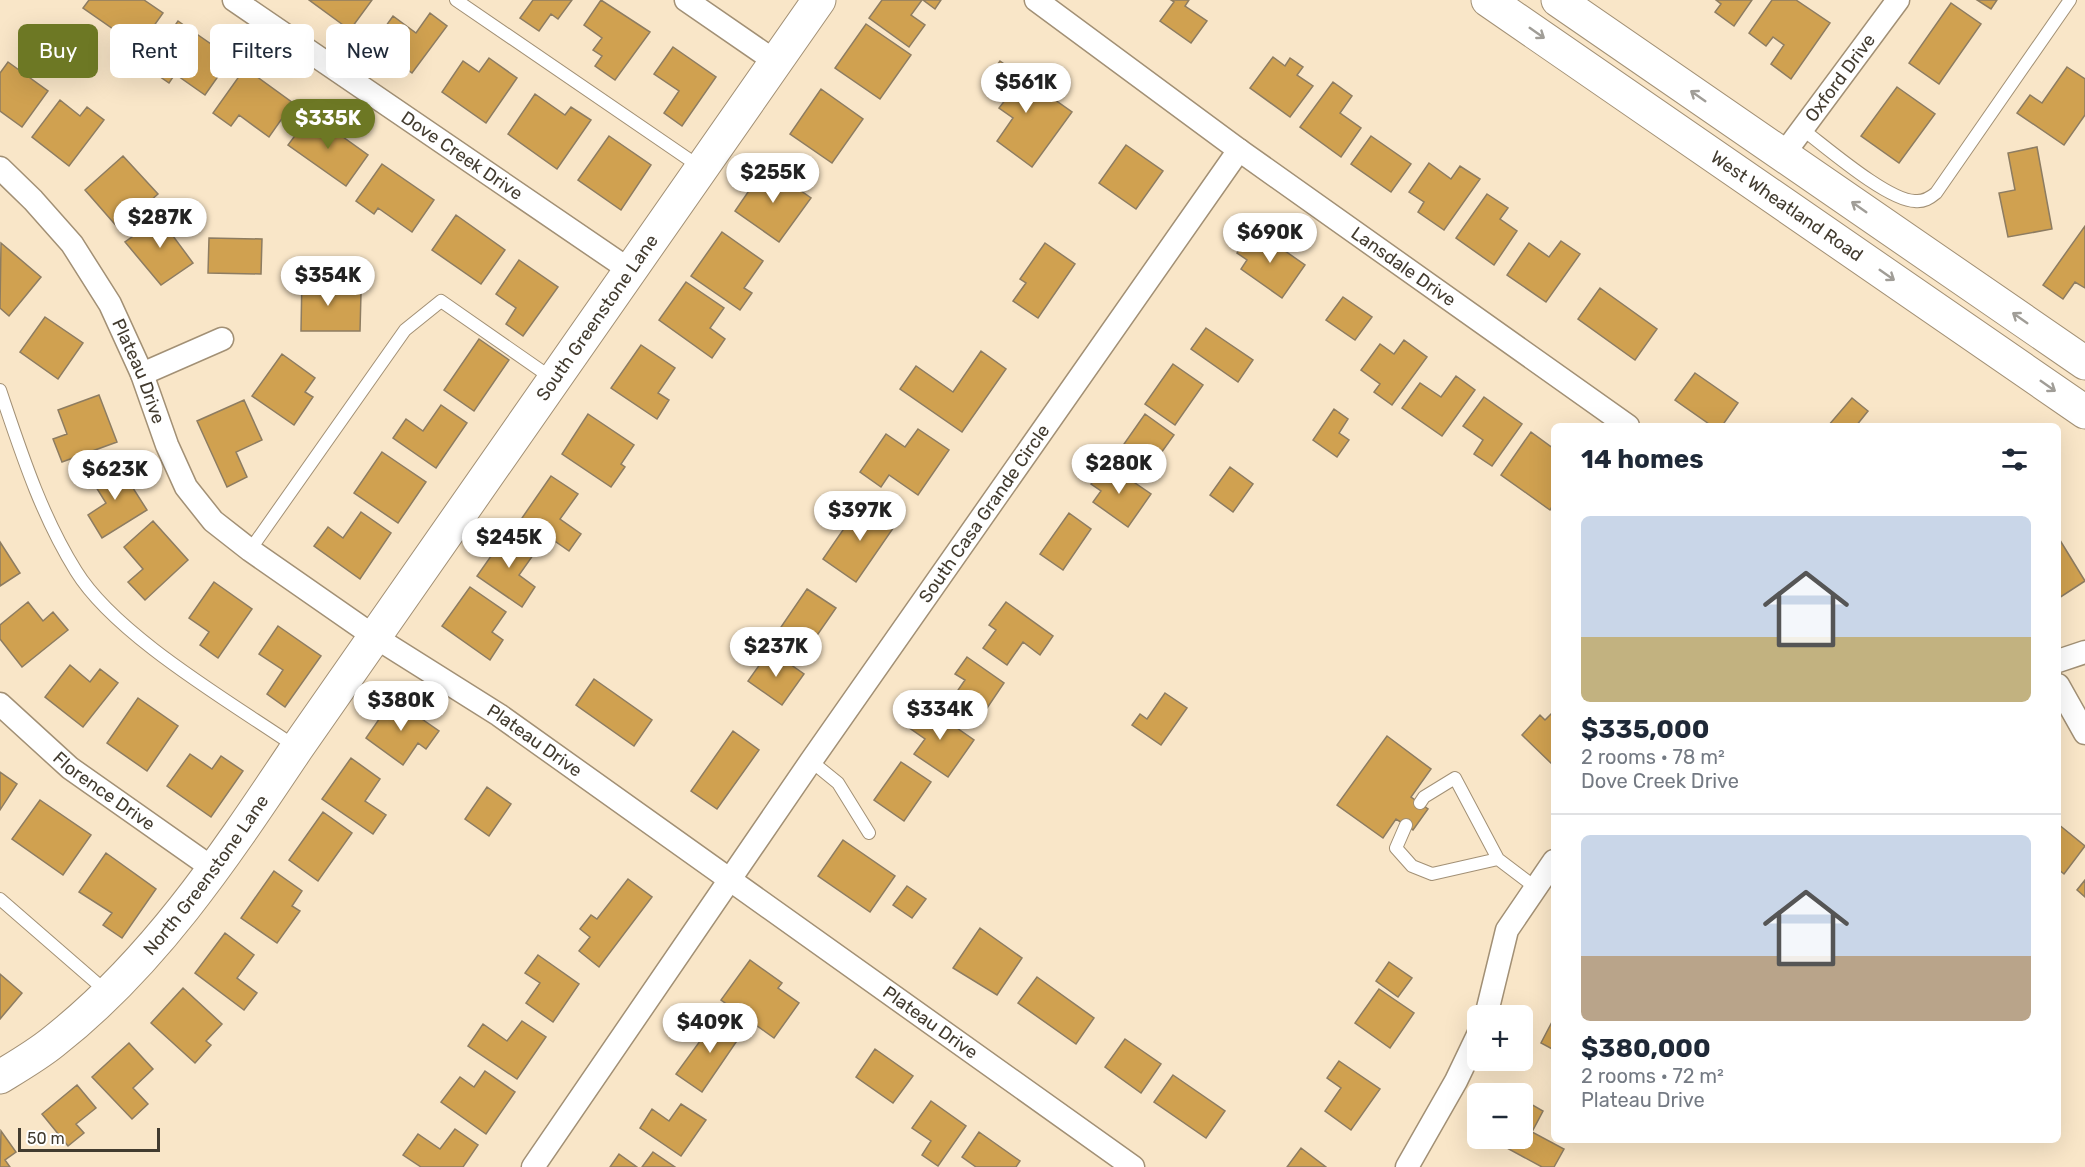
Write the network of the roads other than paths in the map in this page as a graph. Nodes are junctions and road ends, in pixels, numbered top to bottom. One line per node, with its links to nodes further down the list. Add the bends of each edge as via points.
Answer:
1 (234, 0): 15 (street, Dove Creek Drive)
2 (456, 0): 14 (lane)
3 (686, 0): 10 (street)
4 (819, 0): 10 (street, South Greenstone Lane)
5 (1036, 0): 12 (street, Lansdale Drive)
6 (1488, 0): 21 (street, West Wheatland Road, one-way to 21)
7 (1558, 0): 11 (street, one-way to 7)
8 (2070, 0): 11 (lane, via 1936,193 1927,200 1892,195)
9 (1891, 2): 11 (street, Oxford Drive)
10 (776, 62): 14 (street, South Greenstone Lane)
11 (1792, 142): 17 (street, one-way to 11)
12 (1239, 150): 22 (street, Lansdale Drive); 31 (street, South Casa Grande Circle)
13 (0, 168): 18 (street, Plateau Drive, via 72,244 110,304)
14 (703, 168): 15 (street, South Greenstone Lane)
15 (631, 271): 19 (street, South Greenstone Lane)
16 (222, 339): 18 (street)
17 (2085, 363)
18 (142, 374): 23 (street, Plateau Drive, via 186,487 213,521)
19 (556, 380): 23 (lane, via 441,301 405,330); 24 (street, South Greenstone Lane)
20 (0, 390): 30 (lane, via 37,496 76,572 105,606 145,641)
21 (2085, 412)
22 (1624, 423)
23 (250, 550): 24 (street, Plateau Drive)
24 (375, 637): 30 (street, North Greenstone Lane); 38 (street, Plateau Drive, via 500,715)
25 (2085, 652): 26 (street)
26 (2061, 660)
27 (2061, 690): 29 (street)
28 (0, 704): 37 (street, Florence Drive, via 70,768)
29 (2083, 725)
30 (297, 748): 37 (street, North Greenstone Lane)
31 (812, 761): 34 (lane, via 838,783); 38 (street, South Casa Grande Circle)
32 (1420, 803): 35 (lane, via 1455,778)
33 (1406, 825): 35 (lane, via 1396,848 1412,867 1431,874)
34 (869, 833)
35 (1498, 860): 39 (lane)
36 (1551, 865): 39 (street)
37 (215, 870): 41 (street, North Greenstone Lane, via 158,942)
38 (731, 881): 45 (street, South Casa Grande Circle); 46 (street, Plateau Drive)
39 (1536, 887): 42 (street, via 1507,930)
40 (0, 898): 41 (lane)
41 (108, 993): 44 (street, North Greenstone Lane, via 53,1042)
42 (1489, 1005)
43 (1467, 1058): 47 (street)
44 (0, 1077)
45 (533, 1167)
46 (1133, 1167)
47 (1407, 1167)

